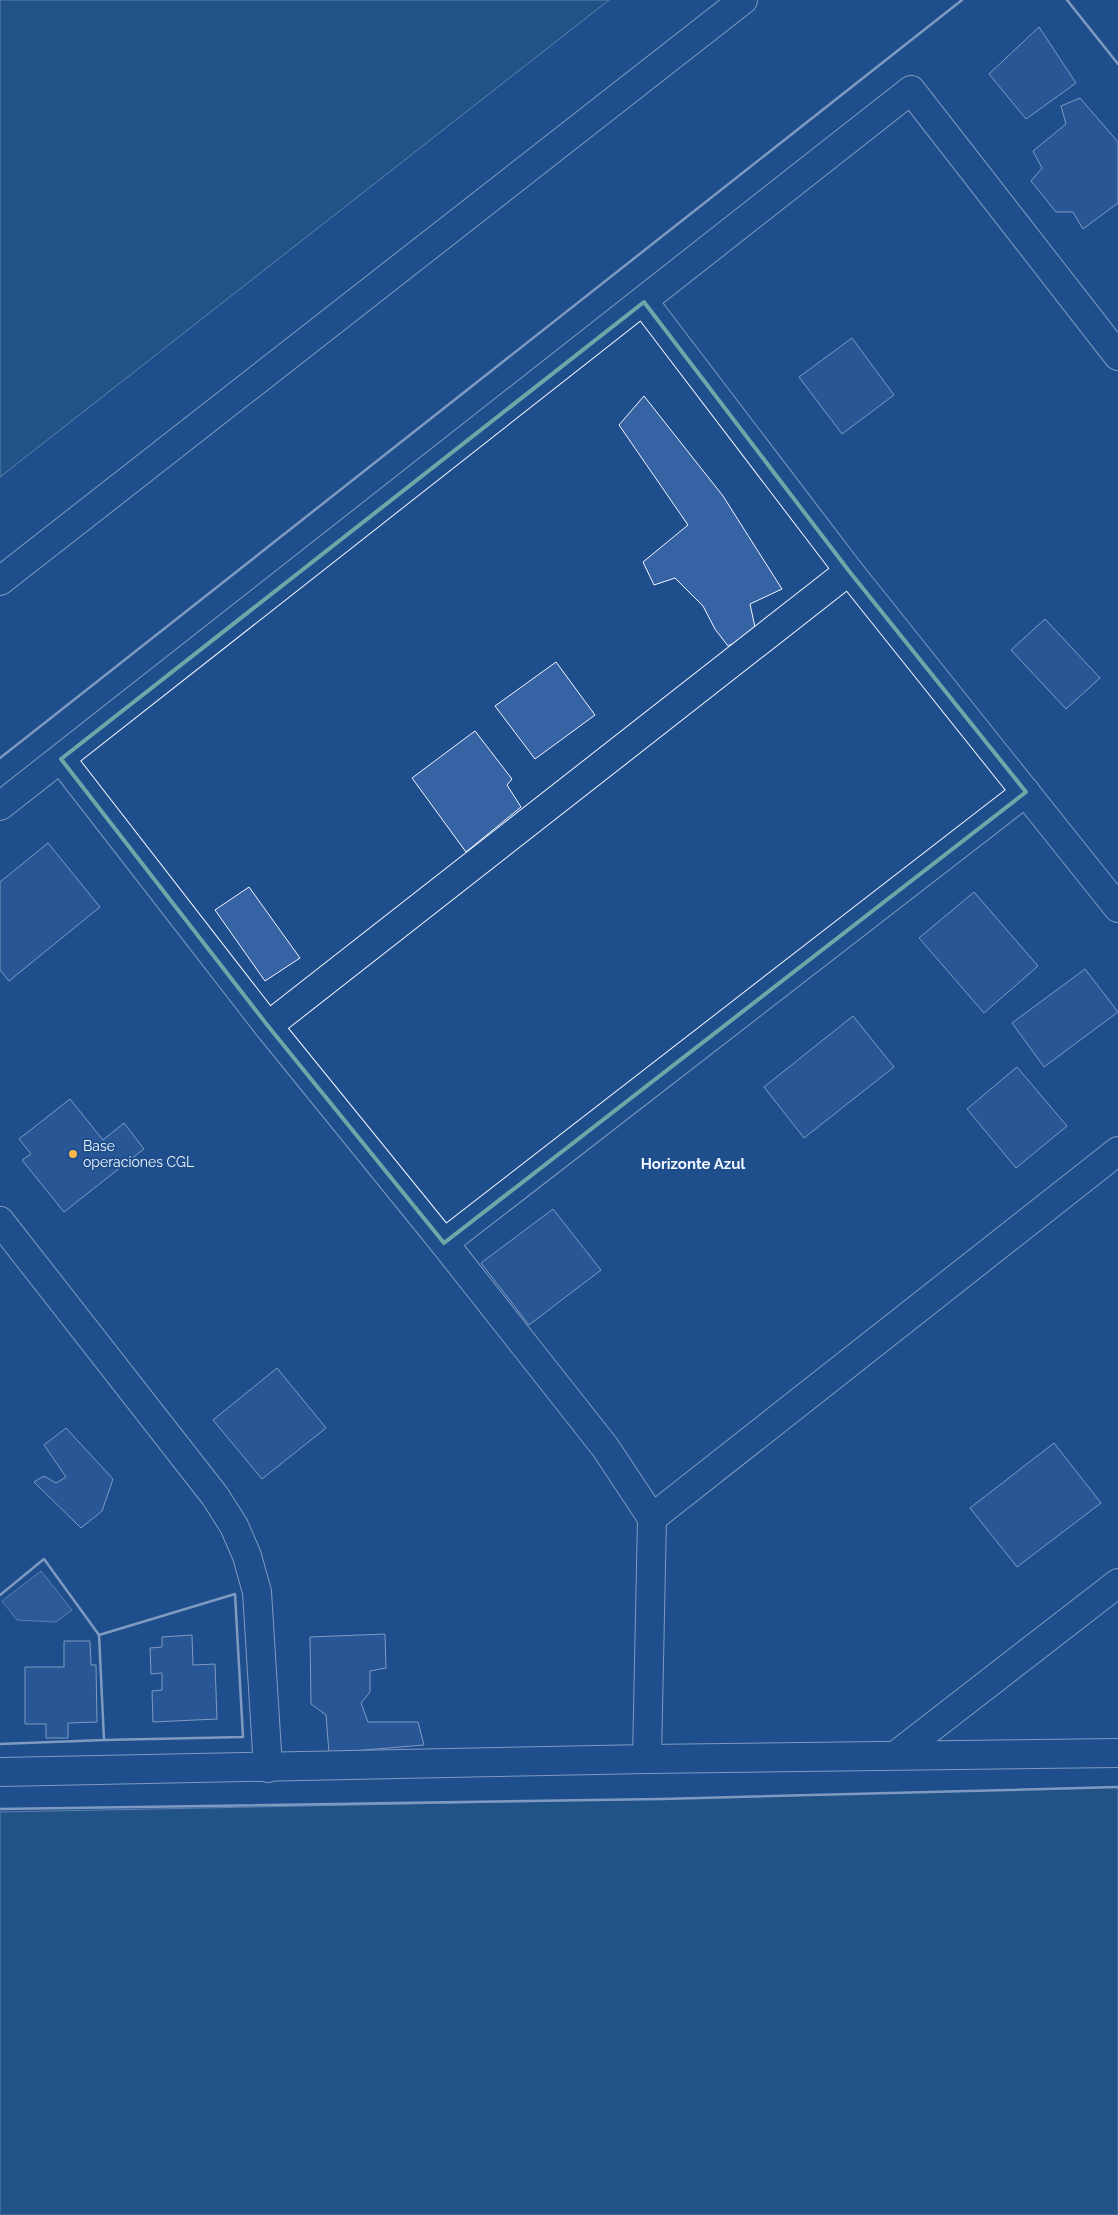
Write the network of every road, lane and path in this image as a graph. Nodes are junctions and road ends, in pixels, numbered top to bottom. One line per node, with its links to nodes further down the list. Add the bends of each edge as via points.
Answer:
1 (743, 0): 5 (street)
2 (644, 302): 3 (street, via 911,90); 4 (street); 6 (street)
3 (1118, 356)
4 (849, 571): 7 (street); 10 (street)
5 (0, 581)
6 (61, 759): 8 (street); 10 (street)
7 (1026, 792): 9 (street); 13 (street)
8 (0, 806)
9 (1118, 908)
10 (268, 1026): 13 (street)
11 (1118, 1151): 14 (street)
12 (0, 1221): 19 (street, via 215,1496 234,1526 257,1592)
13 (444, 1243): 14 (street, via 605,1447)
14 (652, 1518): 18 (street)
15 (1118, 1583): 17 (street)
16 (1118, 1753): 17 (street)
17 (896, 1755): 18 (street)
18 (647, 1759): 19 (street)
19 (268, 1768): 20 (street)
20 (0, 1772)

